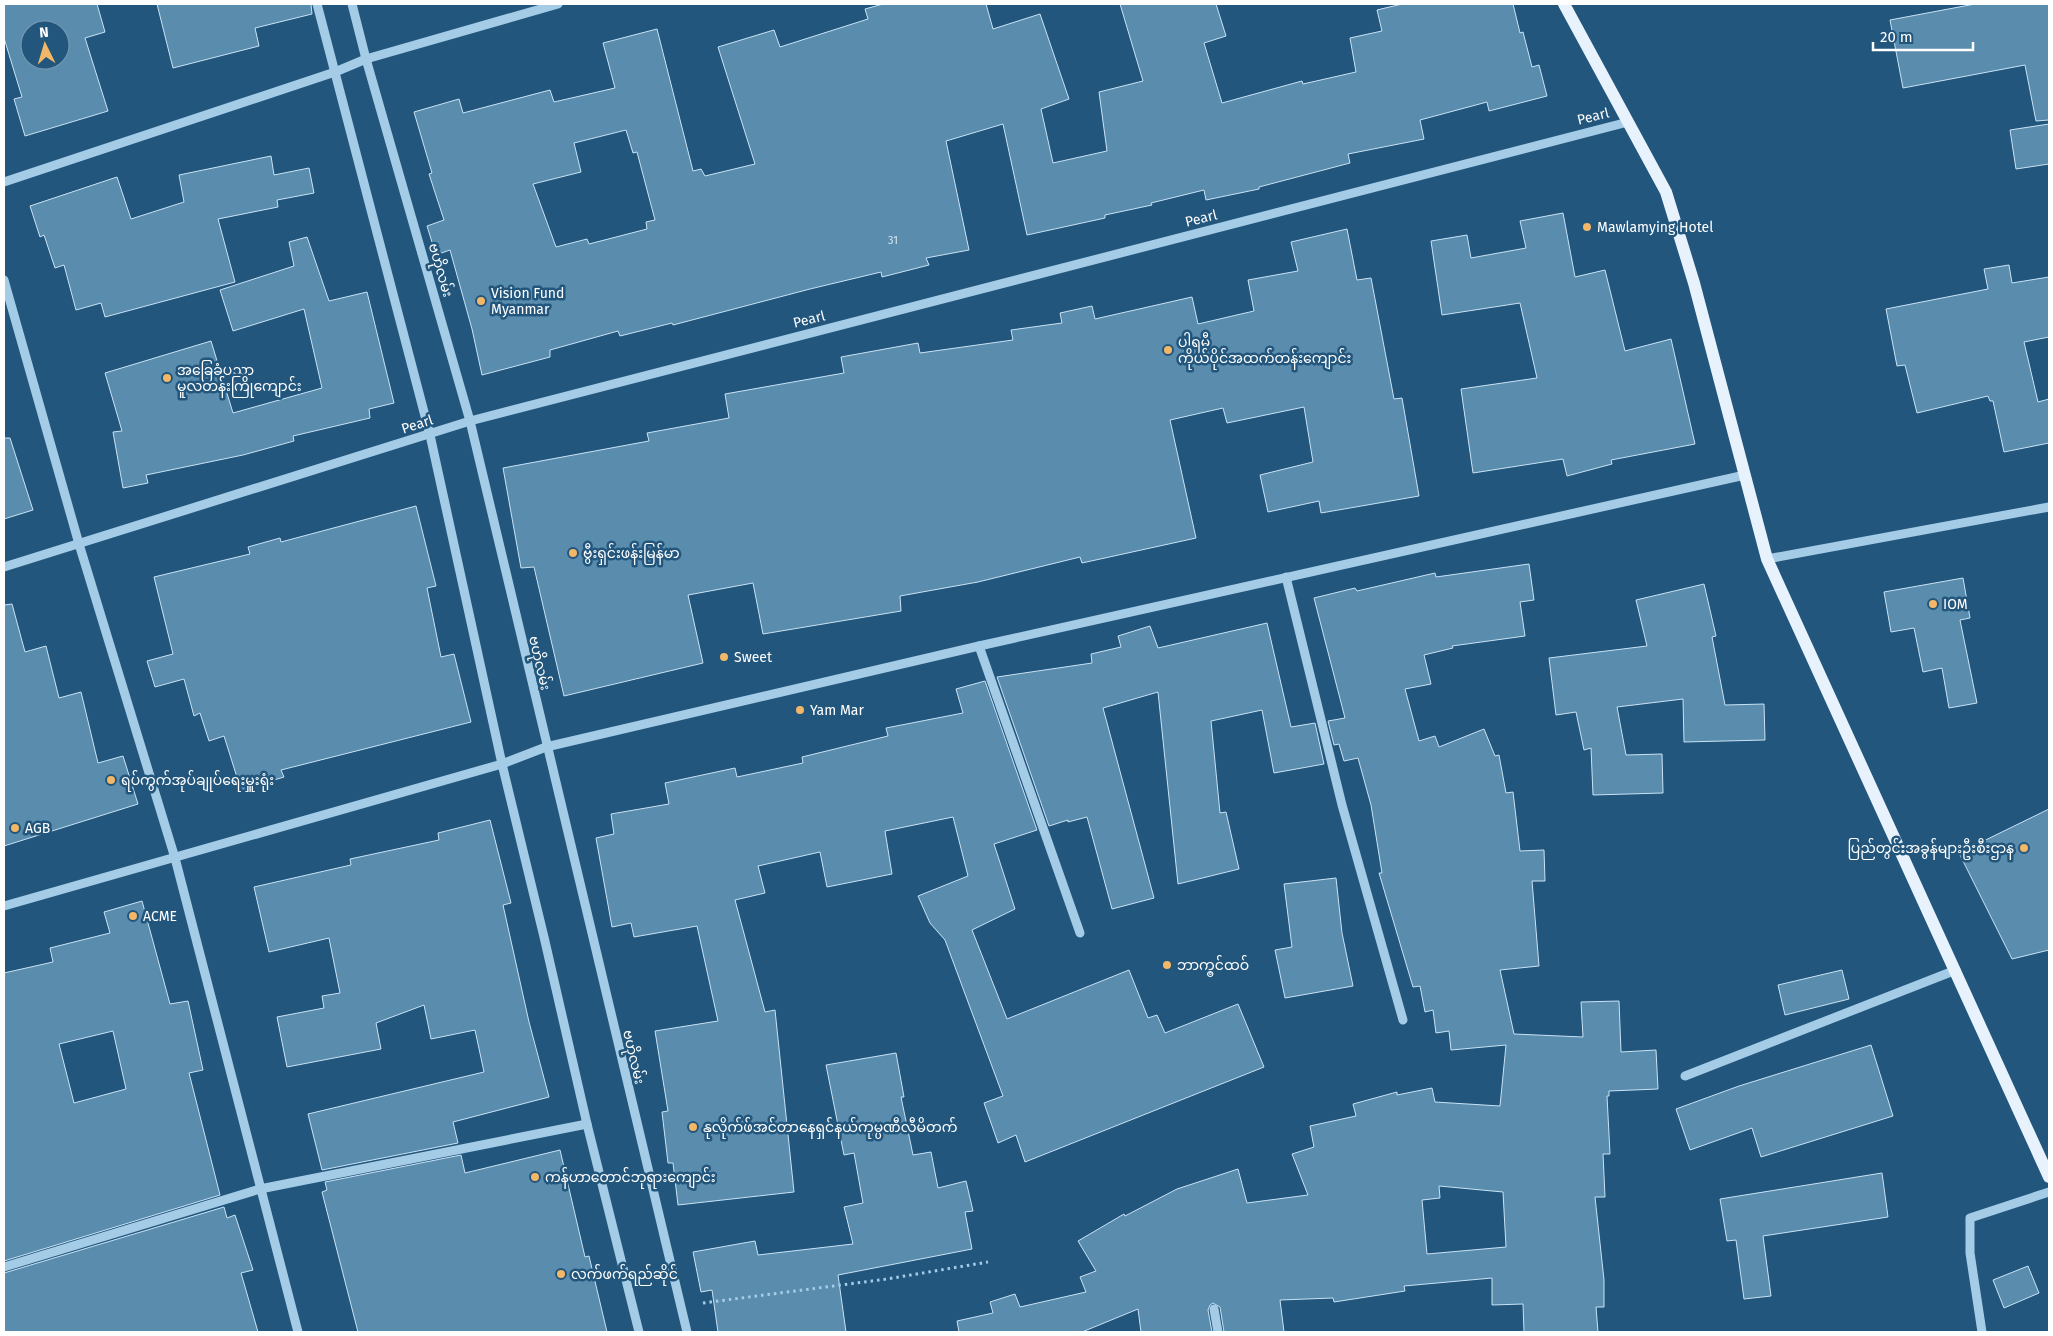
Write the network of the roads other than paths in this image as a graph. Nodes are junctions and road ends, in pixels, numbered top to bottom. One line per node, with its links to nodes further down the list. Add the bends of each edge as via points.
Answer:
1 (318, 4): 6 (street)
2 (352, 4): 5 (street, ဗဟိုလမ်း)
3 (558, 4): 5 (street)
4 (1564, 4): 7 (main road)
5 (366, 59): 6 (street); 10 (street, ဗဟိုလမ်း)
6 (334, 72): 8 (street); 11 (street)
7 (1628, 122): 10 (street, Pearl); 12 (main road, via 1666,192)
8 (4, 182)
9 (4, 280): 14 (street)
10 (470, 421): 11 (street, Pearl); 19 (street, ဗဟိုလမ်း)
11 (430, 435): 14 (street, Pearl); 20 (street)
12 (1745, 474): 15 (main road); 17 (street)
13 (2049, 507): 15 (street)
14 (79, 544): 16 (street, Pearl); 21 (street)
15 (1767, 559): 24 (main road)
16 (4, 567)
17 (1286, 577): 18 (street); 25 (street, via 1342,805)
18 (979, 646): 19 (street); 23 (street)
19 (546, 747): 20 (street); 35 (street, ဗဟိုလမ်း)
20 (502, 764): 21 (street); 27 (street)
21 (175, 858): 22 (street); 29 (street)
22 (4, 906)
23 (1080, 933)
24 (1956, 970): 26 (street); 28 (main road)
25 (1403, 1020)
26 (1685, 1076)
27 (587, 1124): 29 (street); 34 (street)
28 (2049, 1176)
29 (260, 1189): 31 (street); 33 (street)
30 (2049, 1192): 37 (street, via 1970,1218 1970,1253)
31 (4, 1267)
32 (1214, 1310): 36 (street)
33 (298, 1332)
34 (639, 1332)
35 (686, 1332)
36 (1218, 1332)
37 (1982, 1332)

